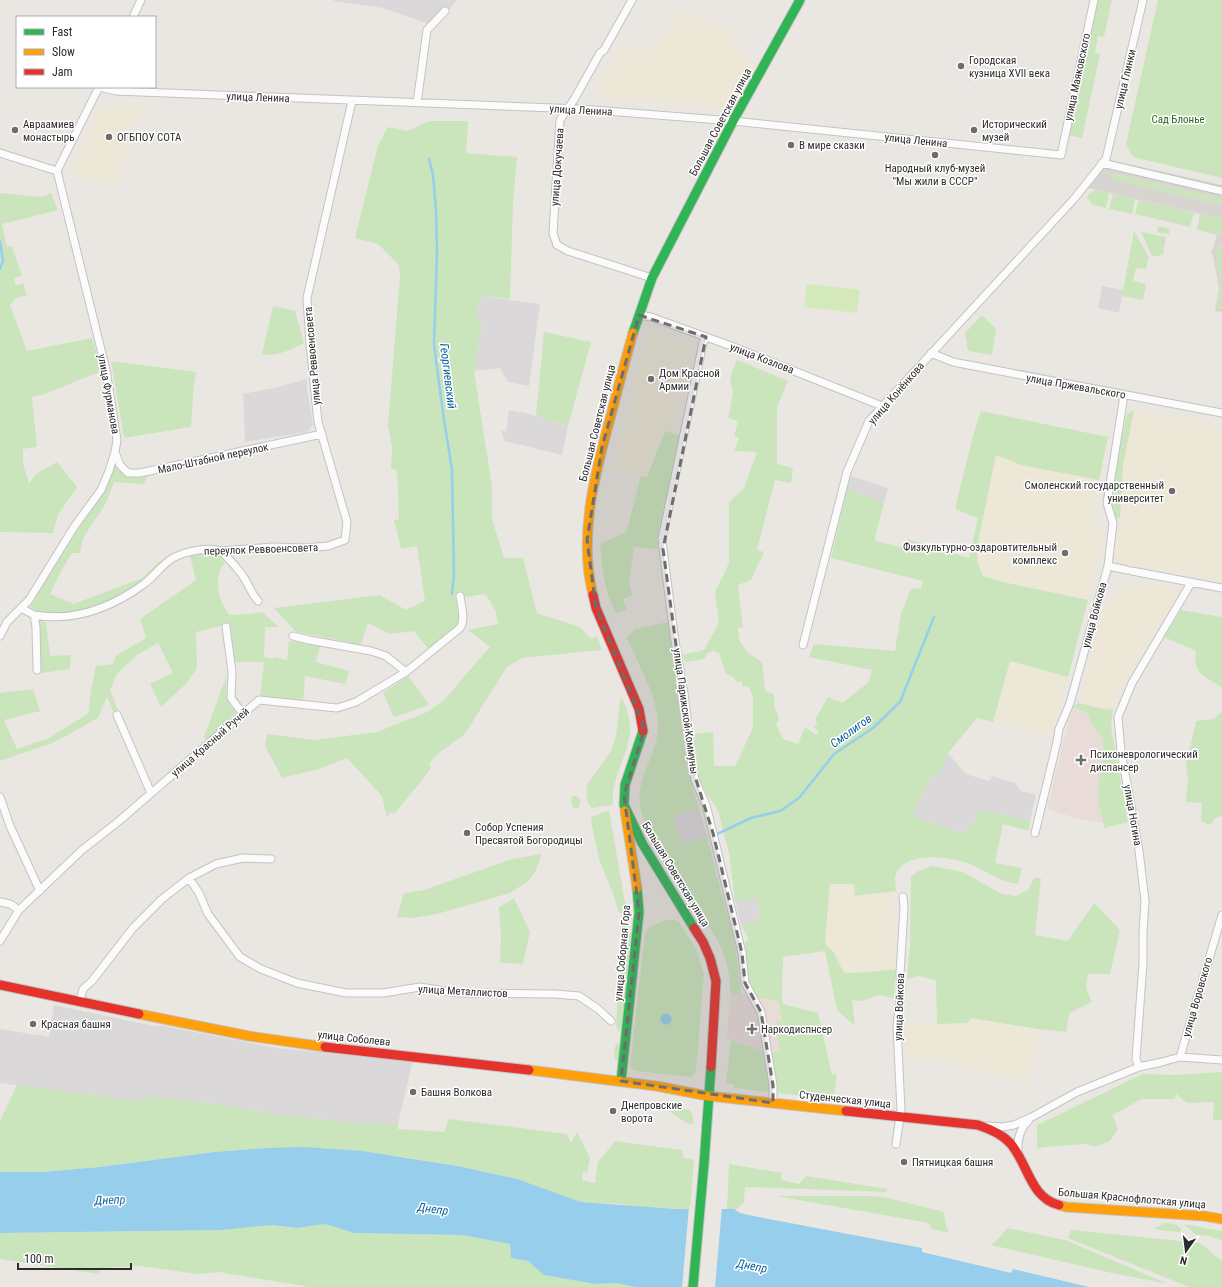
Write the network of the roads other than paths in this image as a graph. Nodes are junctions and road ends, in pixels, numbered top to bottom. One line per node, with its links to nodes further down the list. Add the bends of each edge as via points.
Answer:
1 (141, 0): 7 (street)
2 (632, 0): 12 (street, улица Докучаева)
3 (800, 0): 13 (main road, Большая Советская улица)
4 (1094, 0): 15 (street, улица Маяковского)
5 (1143, 0): 16 (street, улица Глинки)
6 (445, 11): 11 (street, via 427,30)
7 (133, 16)
8 (99, 88): 17 (street)
9 (103, 88): 10 (street, улица Ленина, via 116,91)
10 (352, 101): 11 (street, улица Ленина); 26 (street, улица Реввоенсовета, via 307,298 311,360 318,422)
11 (416, 103): 12 (street, улица Ленина)
12 (568, 109): 13 (street, улица Ленина); 19 (street, улица Докучаева, via 560,120 553,233 557,244 568,251)
13 (733, 121): 15 (street, улица Ленина); 19 (main road, Большая Советская улица)
14 (0, 153): 17 (street)
15 (1061, 155)
16 (1104, 161): 18 (street); 22 (street, улица Конёнкова, via 1074,199)
17 (58, 171): 27 (street, улица Фурманова, via 106,370 117,440)
18 (1222, 191)
19 (652, 278): 20 (main road, Большая Советская улица)
20 (639, 315): 21 (street, улица Козлова); 47 (main road, Большая Советская улица, via 602,447 593,487 587,540 596,608 639,709 642,722 643,733 625,785)
21 (706, 337): 24 (street, улица Козлова); 66 (street, улица Парижской Коммуны, via 662,539 662,549 695,780 706,805 717,848 742,953 745,983 761,1012)
22 (931, 353): 23 (street, улица Пржевальского, via 952,362); 24 (street, улица Конёнкова)
23 (1123, 394): 25 (street, улица Пржевальского); 30 (street, улица Войкова, via 1107,503 1113,523)
24 (882, 406): 40 (street, улица Конёнкова, via 869,421 847,472)
25 (1222, 413)
26 (322, 434): 27 (street, Мало-Штабной переулок, via 140,473 128,473 120,465); 28 (street, улица Реввоенсовета, via 347,522)
27 (115, 452): 35 (street, улица Фурманова, via 101,490 74,526 29,600)
28 (345, 540): 29 (street, переулок Реввоенсовета, via 328,546 306,548 273,547)
29 (221, 551): 34 (street, via 238,570 251,594); 36 (street, переулок Реввоенсовета, via 214,549 190,552 173,558 144,584 105,607 78,615 50,618)
30 (1108, 566): 31 (street); 48 (street, улица Войкова, via 1070,703 1059,729)
31 (1191, 583): 32 (street); 63 (street, улица Ногина, via 1132,683 1118,717 1121,751 1139,851 1144,901 1143,964 1136,1059)
32 (1222, 588)
33 (460, 596): 42 (street, улица Красный Ручей, via 462,626)
34 (258, 601)
35 (21, 608): 36 (street); 38 (street, улица Фурманова, via 7,622)
36 (34, 615): 41 (street)
37 (226, 627): 43 (street, via 232,672 231,698)
38 (0, 636)
39 (293, 636): 42 (street, via 371,651 386,656)
40 (803, 645)
41 (37, 670)
42 (406, 672): 43 (street, улица Красный Ручей, via 356,702 337,708 259,700)
43 (243, 714): 45 (street, улица Красный Ручей)
44 (117, 715): 45 (street)
45 (151, 793): 51 (street, улица Красный Ручей, via 82,850)
46 (0, 797): 51 (street, via 10,826)
47 (624, 805): 64 (main road, улица Соборная Гора, via 639,912); 65 (main road, Большая Советская улица, via 642,843 703,942 713,965 716,987)
48 (1035, 833)
49 (271, 859): 50 (street, via 243,858 216,864)
50 (190, 878): 59 (street, via 162,899 133,928 92,981 82,989); 60 (street, улица Металлистов, via 208,914 240,957 261,969 297,983 346,993 383,993 420,987 458,993 579,996)
51 (40, 891): 54 (street, улица Красный Ручей)
52 (903, 896): 67 (street, улица Войкова, via 901,990 897,1026)
53 (0, 902): 54 (street, via 10,904)
54 (19, 910): 57 (street, улица Красный Ручей)
55 (1222, 915): 56 (street, улица Воровского)
56 (1219, 934): 61 (street, улица Воровского)
57 (0, 941)
58 (0, 985): 59 (main road, улица Соболева)
59 (80, 1001): 64 (main road, улица Соболева, via 281,1042)
60 (611, 1021)
61 (1180, 1057): 62 (street, Студенческая улица); 63 (street, Студенческая улица)
62 (1222, 1060)
63 (1139, 1067): 68 (street, Студенческая улица, via 1077,1092)
64 (620, 1081): 65 (main road, улица Соболева)
65 (708, 1096): 66 (main road, Студенческая улица); 73 (main road, Большая Советская улица)
66 (774, 1103): 67 (main road, Студенческая улица)
67 (900, 1117): 69 (main road, Студенческая улица); 70 (street, улица Войкова)
68 (1032, 1117): 69 (street, Студенческая улица, via 1002,1127); 71 (street, Студенческая улица, via 1025,1123 1018,1138)
69 (978, 1125): 71 (main road, Студенческая улица, via 1000,1134 1014,1147)
70 (896, 1144)
71 (1018, 1155): 72 (main road, Большая Краснофлотская улица, via 1038,1192 1050,1203 1058,1206)
72 (1222, 1219)
73 (693, 1287)

